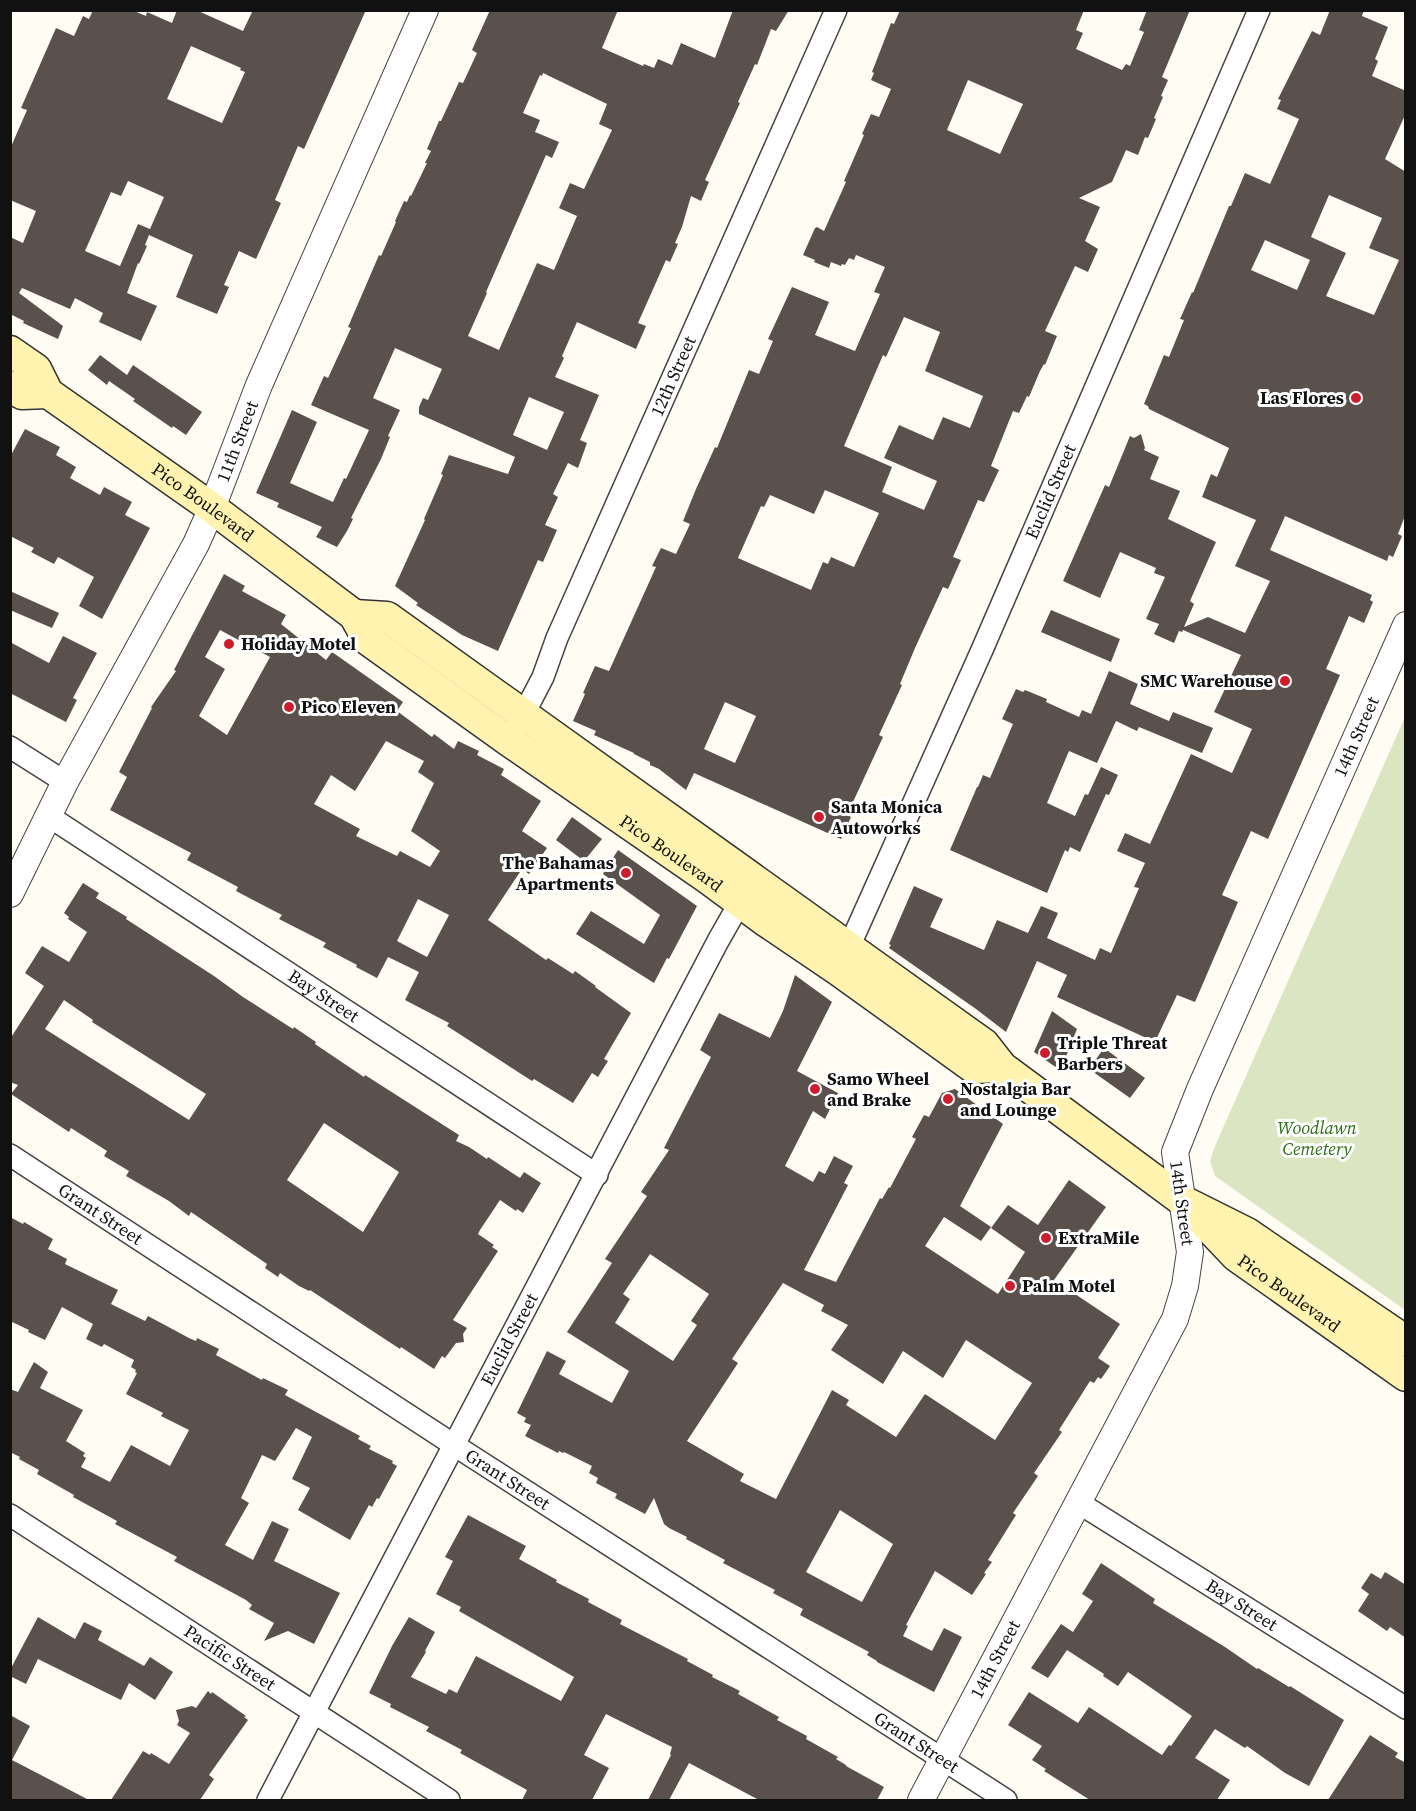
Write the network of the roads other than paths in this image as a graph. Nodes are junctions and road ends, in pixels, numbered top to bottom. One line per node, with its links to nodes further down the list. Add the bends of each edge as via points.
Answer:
1 (425, 10): 7 (street, 11th Street, via 259,385)
2 (836, 10): 10 (street, 12th Street)
3 (1259, 10): 17 (street, Euclid Street)
4 (10, 351): 6 (main road, Pico Boulevard, via 36,369)
5 (10, 386): 6 (main road, via 22,394)
6 (48, 393): 7 (main road, Pico Boulevard)
7 (212, 508): 8 (main road, Pico Boulevard); 13 (street, 11th Street)
8 (354, 615): 10 (main road, Pico Boulevard, via 387,617); 11 (main road, Pico Boulevard, via 368,640)
9 (1406, 625): 20 (street, 14th Street, via 1175,1152)
10 (524, 716): 11 (street, 12th Street); 15 (main road, Pico Boulevard)
11 (509, 741): 15 (main road, Pico Boulevard)
12 (10, 747): 13 (street)
13 (66, 782): 14 (street, 11th Street)
14 (50, 817): 16 (street, 11th Street); 19 (street, Bay Street)
15 (746, 891): 17 (main road, Pico Boulevard); 19 (street, Euclid Street)
16 (10, 894)
17 (844, 959): 20 (main road, Pico Boulevard, via 984,1044 1002,1067)
18 (10, 1155): 23 (street, Grant Street)
19 (597, 1175): 23 (street, Euclid Street)
20 (1183, 1201): 21 (main road, Pico Boulevard, via 1247,1233); 22 (main road, Pico Boulevard, via 1236,1256); 24 (street, 14th Street, via 1190,1252 1175,1319)
21 (1406, 1341)
22 (1406, 1376)
23 (454, 1445): 27 (street, Euclid Street); 28 (street, Grant Street)
24 (1079, 1503): 26 (street, Bay Street); 28 (street, 14th Street)
25 (10, 1515): 27 (street, Pacific Street)
26 (1406, 1708)
27 (314, 1712): 29 (street, Euclid Street); 30 (street, Pacific Street)
28 (943, 1759): 31 (street, 14th Street); 32 (street, Grant Street)
29 (268, 1800)
30 (449, 1800)
31 (921, 1800)
32 (1006, 1800)

